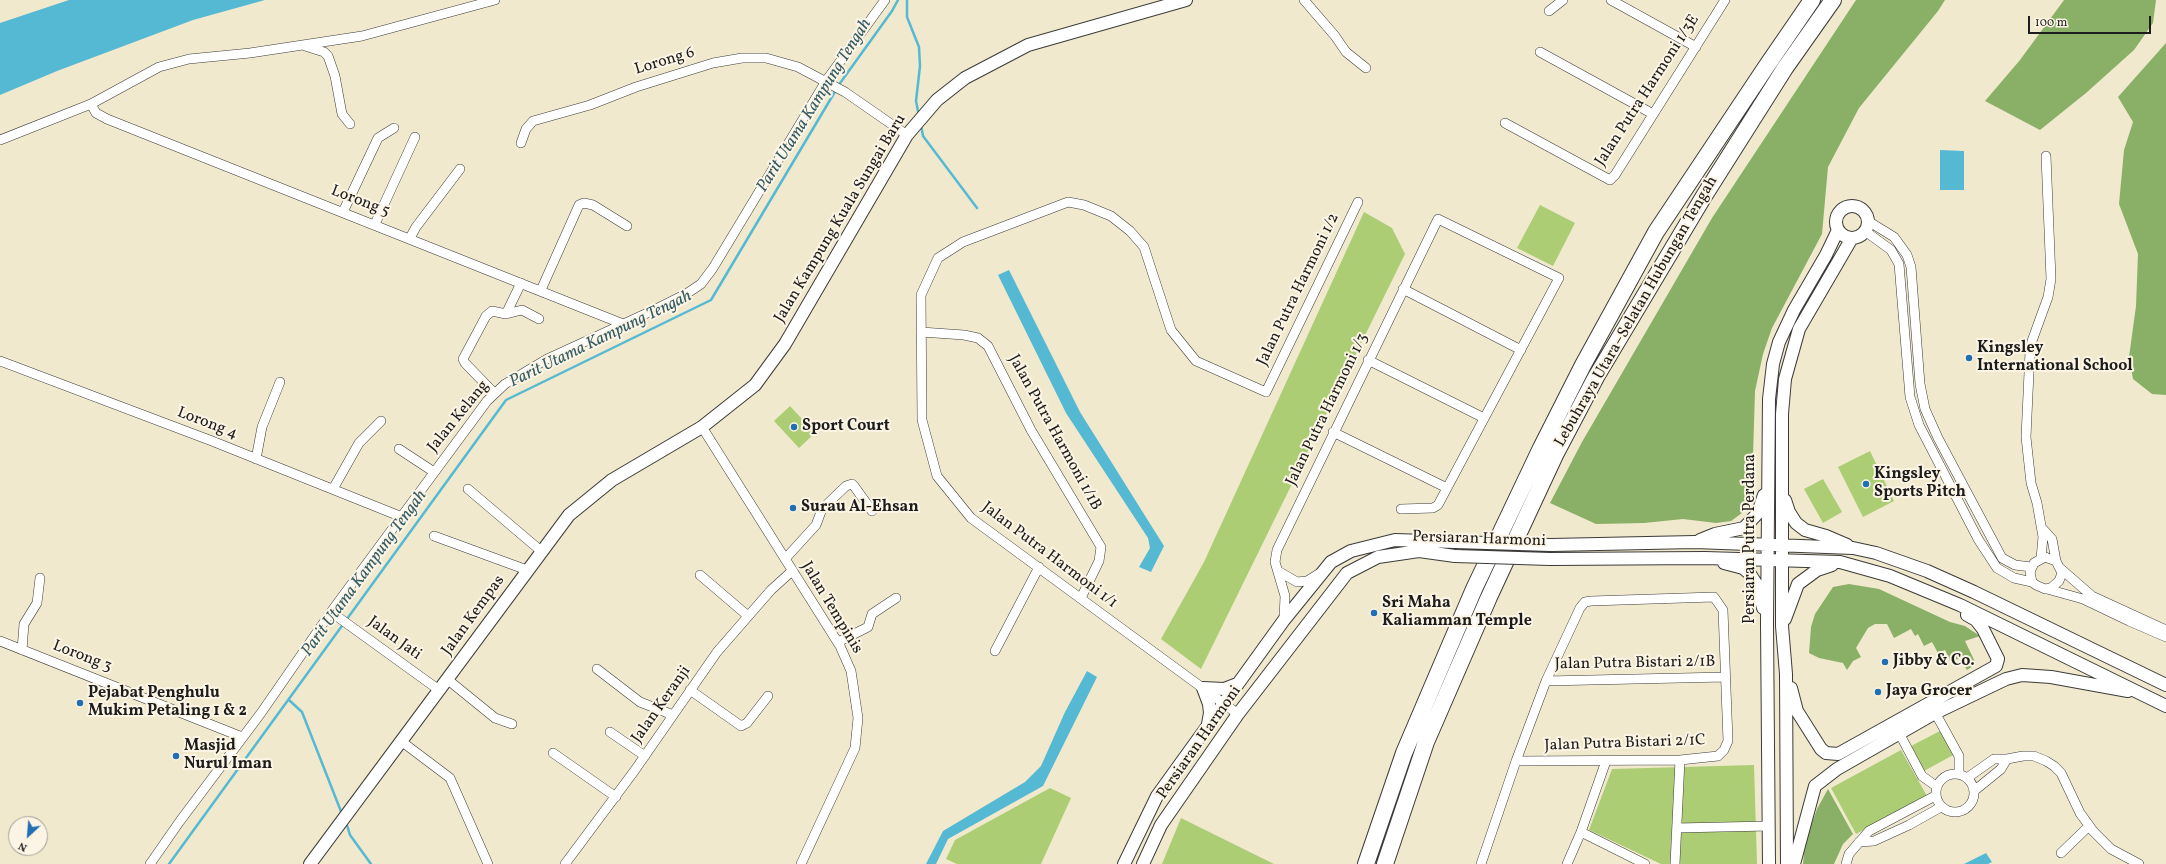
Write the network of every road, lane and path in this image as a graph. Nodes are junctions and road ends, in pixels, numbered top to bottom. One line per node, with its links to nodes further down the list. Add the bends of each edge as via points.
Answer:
1 (495, 0): 11 (street, via 362,36)
2 (885, 0): 15 (street, Jalan Kelang)
3 (1186, 0): 21 (main road, Jalan Kampung Kuala Sungai Baru, via 1028,45 964,78 937,100)
4 (1304, 0): 14 (street, via 1346,52)
5 (1563, 0): 10 (street)
6 (1612, 0): 12 (street)
7 (1725, 0): 12 (street, Jalan Putra Harmoni 1/3E)
8 (1812, 0): 149 (highway, Lebuhraya Utara–Selatan Hubungan Tengah, via 1656,232 1541,448 1474,588 1404,753)
9 (1833, 0): 150 (highway, Lebuhraya Utara–Selatan Hubungan Tengah, via 1785,68 1704,196 1639,303 1556,453 1489,597 1426,742)
10 (1549, 11)
11 (302, 45): 16 (street, via 189,59 159,67); 19 (street, via 324,52 328,56 335,76 342,114)
12 (1696, 47): 17 (street, Jalan Putra Harmoni 1/3E)
13 (1540, 52): 17 (street)
14 (1366, 68)
15 (829, 83): 21 (street, Lorong 6); 24 (street, Lorong 6, via 798,67 766,58 742,58 713,63 636,87 590,105 533,121 526,129); 40 (street, Jalan Kelang, via 701,284 686,294)
16 (91, 104): 23 (street); 28 (street, Lorong 5, via 96,113 107,119)
17 (1653, 114): 18 (street, Jalan Putra Harmoni 1/3E, via 1610,180)
18 (1505, 123)
19 (350, 124)
20 (394, 128): 28 (street, via 378,138)
21 (907, 135): 50 (main road, Jalan Kampung Kuala Sungai Baru, via 785,344 755,385)
22 (415, 137): 29 (street)
23 (0, 140)
24 (521, 143)
25 (2046, 156): 63 (street, via 2051,279 2048,297 2030,351 2026,437 2031,483)
26 (460, 169): 33 (street)
27 (1358, 202): 46 (street, Jalan Putra Harmoni 1/2)
28 (344, 212): 29 (street, Lorong 5)
29 (375, 224): 33 (street, Lorong 5)
30 (627, 226): 37 (street, via 593,204 579,205)
31 (1866, 226): 32 (main road, via 1865,214 1859,208 1845,208 1836,220); 34 (main road, via 1861,235); 77 (street, via 1894,237 1907,255 1911,267 1920,384 1925,409 1935,432 2002,558 2014,565); 85 (street, via 1891,250 1899,264 1910,397 1919,425 1978,539 1997,568 2014,578)
32 (1838, 230): 34 (main road, via 1844,236); 55 (main road, Persiaran Putra Perdana, via 1779,342 1773,364 1769,399)
33 (410, 238): 35 (street, Lorong 5)
34 (1852, 238): 59 (main road, Persiaran Putra Perdana, via 1802,324 1789,360 1782,414)
35 (521, 283): 37 (street, Lorong 5); 38 (street)
36 (1403, 289): 42 (street); 42 (street, Jalan Putra Harmoni 1/3, via 1438,219 1559,278); 43 (street, Jalan Putra Harmoni 1/3)
37 (541, 290): 40 (street, Lorong 5)
38 (506, 314): 39 (street, via 522,310); 47 (street, via 489,312 463,359)
39 (539, 319)
40 (623, 324): 47 (street, Jalan Kelang, via 547,359)
41 (920, 332): 46 (street, Jalan Putra Harmoni 1/1, via 921,295 938,258 963,242 1068,202 1084,205 1111,216 1130,231 1144,247 1171,330 1196,361); 78 (street, Jalan Putra Harmoni 1/1, via 922,420 936,476 971,518); 89 (street, Jalan Putra Harmoni 1/1B, via 964,335 978,338 988,346 1032,430 1101,547 1099,561)
42 (1521, 350): 48 (street)
43 (1368, 360): 48 (street); 51 (street, Jalan Putra Harmoni 1/3)
44 (0, 361): 53 (street, Lorong 4)
45 (280, 382): 53 (street, via 262,427)
46 (1266, 392)
47 (494, 393): 54 (street, Jalan Kelang)
48 (1484, 418): 56 (street)
49 (381, 421): 57 (street, via 359,443)
50 (702, 427): 69 (main road, Jalan Kempas, via 612,480 568,515); 72 (street, Jalan Tempinis)
51 (1333, 432): 56 (street); 81 (street, Jalan Putra Harmoni 1/3, via 1277,550 1275,562)
52 (400, 449): 54 (street)
53 (256, 459): 57 (street, Lorong 4)
54 (434, 472): 62 (street, Jalan Kelang)
55 (1767, 487): 65 (main road, via 1758,512 1744,528 1715,534); 66 (main road, Persiaran Putra Perdana)
56 (1447, 488): 60 (street, via 1438,505 1433,508)
57 (333, 489): 62 (street, Lorong 4)
58 (468, 489): 69 (street)
59 (1782, 492): 67 (main road, Persiaran Putra Perdana); 68 (main road, via 1796,523 1805,530)
60 (1401, 509)
61 (872, 511): 72 (street, via 852,484 846,486 822,509 816,525)
62 (402, 517): 90 (street, Jalan Kelang)
63 (2042, 528): 71 (street); 76 (street, via 2052,539)
64 (434, 536): 79 (street)
65 (1695, 542): 66 (main road, Persiaran Harmoni); 82 (main road, Persiaran Harmoni, bridge, via 1551,545 1395,540 1351,551 1332,562)
66 (1767, 545): 67 (main road, Persiaran Harmoni); 73 (main road, Persiaran Putra Perdana)
67 (1782, 545): 68 (main road, Persiaran Harmoni); 74 (main road, Persiaran Putra Perdana)
68 (1853, 548): 107 (main road, via 1893,558 1927,571)
69 (541, 551): 79 (main road, Jalan Kempas)
70 (1705, 558): 73 (main road, Persiaran Harmoni); 93 (main road, via 1743,568 1750,574 1757,585); 116 (main road, Persiaran Harmoni, bridge, via 1550,559 1455,556 1419,551 1378,557 1347,573)
71 (2042, 558): 76 (street, via 2049,558); 77 (street)
72 (784, 559): 80 (street, Jalan Tempinis)
73 (1767, 560): 74 (main road, Persiaran Harmoni); 93 (main road, Persiaran Putra Perdana)
74 (1782, 560): 75 (main road, Persiaran Harmoni); 94 (main road, Persiaran Putra Perdana)
75 (1840, 562): 87 (main road, via 1890,576); 94 (main road, via 1817,570 1798,584)
76 (2059, 566): 86 (street, via 2061,577 2056,585); 95 (street, via 2092,596)
77 (2031, 567): 85 (street)
78 (1039, 568): 89 (street, Jalan Putra Harmoni 1/1); 100 (street)
79 (527, 570): 104 (main road, Jalan Kempas)
80 (792, 571): 91 (street, Jalan Keranji); 98 (street, Jalan Tempinis)
81 (1278, 571): 82 (street, Persiaran Harmoni, via 1297,582 1307,581); 92 (street, Jalan Putra Harmoni 1/3, via 1285,596)
82 (1324, 571): 92 (main road, Persiaran Harmoni)
83 (700, 575): 91 (street)
84 (40, 578): 99 (street, via 37,603 24,624)
85 (2032, 582): 86 (street)
86 (2045, 589): 96 (street, via 2083,599 2129,622)
87 (1925, 590): 111 (main road); 115 (main road, via 1976,620 1998,660 1992,670)
88 (896, 598): 98 (street, via 872,614 868,627)
89 (1081, 598): 108 (street, Jalan Putra Harmoni 1/1)
90 (331, 612): 109 (street, Jalan Jati); 122 (street, Jalan Kelang)
91 (748, 616): 110 (street, Jalan Keranji, via 717,652)
92 (1284, 620): 106 (main road, Persiaran Harmoni)
93 (1767, 624): 136 (main road, Persiaran Putra Perdana)
94 (1782, 626): 102 (main road, Persiaran Putra Perdana)
95 (2166, 630)
96 (2166, 636)
97 (0, 641): 99 (street, Lorong 3)
98 (838, 642): 146 (street, Jalan Tempinis, via 851,671 854,687 858,718 855,748)
99 (22, 650): 122 (street, Lorong 3)
100 (995, 651)
101 (597, 669): 117 (street, via 640,702)
102 (1786, 674): 120 (main road, via 1797,711 1826,753 1838,754); 156 (main road, Persiaran Putra Perdana)
103 (1725, 677): 105 (street, Jalan Putra Bistari 2/1B); 105 (street, via 1723,610 1714,596 1585,602); 127 (street, Jalan Putra Bistari 2/1C, via 1728,741 1724,750 1718,756)
104 (447, 679): 109 (main road, Jalan Kempas); 118 (street, via 495,718)
105 (1546, 681): 128 (street)
106 (1237, 684): 108 (main road, via 1224,689); 113 (main road, Persiaran Harmoni)
107 (2166, 685)
108 (1203, 688): 113 (street, Jalan Putra Harmoni 1/1); 119 (main road, via 1210,712)
109 (439, 690): 123 (main road, Jalan Kempas)
110 (690, 690): 112 (street, via 741,726 747,723); 117 (street, Jalan Keranji)
111 (2147, 695): 114 (main road); 115 (main road, via 2073,680 2022,675)
112 (768, 696)
113 (1223, 704): 116 (street, Jalan Putra Harmoni 1/1); 119 (main road, Persiaran Harmoni)
114 (2166, 706)
115 (1932, 708): 120 (main road); 130 (street, via 1959,756)
116 (1238, 714): 148 (main road, Persiaran Harmoni, via 1161,825)
117 (673, 715): 125 (street, Jalan Keranji)
118 (512, 724)
119 (1207, 727): 147 (main road, Persiaran Harmoni, via 1157,796)
120 (1896, 727): 131 (street, via 1922,776); 157 (main road, via 1815,786)
121 (610, 732): 125 (street)
122 (242, 737): 142 (street, Jalan Kelang)
123 (401, 741): 143 (main road, Jalan Kempas); 144 (street, via 450,778)
124 (553, 753): 133 (street)
125 (645, 756): 133 (street, Jalan Keranji)
126 (2007, 759): 130 (street, via 1994,759); 132 (street, via 2001,769); 137 (street, via 2034,756 2054,766 2061,773)
127 (1680, 760): 129 (street, Jalan Putra Bistari 2/1C); 138 (street)
128 (1516, 761): 129 (street, Jalan Putra Bistari 2/1C); 151 (street)
129 (1606, 761): 139 (street)
130 (1963, 776): 131 (street, via 1948,774); 132 (street)
131 (1936, 786): 134 (street)
132 (1974, 791): 135 (street, via 1972,802 1963,810 1952,812)
133 (616, 796): 145 (street, Jalan Keranji)
134 (1935, 796): 135 (street); 140 (street, via 1869,832)
135 (1941, 807): 140 (street, via 1874,841)
136 (1769, 826): 138 (street); 155 (main road, Persiaran Putra Perdana)
137 (2089, 826): 141 (street); 159 (street, via 2111,849)
138 (1677, 828): 154 (street)
139 (1581, 832): 152 (street); 153 (street)
140 (1859, 842): 158 (street, via 1849,854)
141 (2060, 853)
142 (150, 864)
143 (310, 864)
144 (488, 864)
145 (565, 864)
146 (801, 864)
147 (1124, 864)
148 (1143, 864)
149 (1366, 864)
150 (1385, 864)
151 (1481, 864)
152 (1567, 864)
153 (1645, 864)
154 (1675, 864)
155 (1769, 864)
156 (1787, 864)
157 (1794, 864)
158 (1846, 864)
159 (2139, 864)

